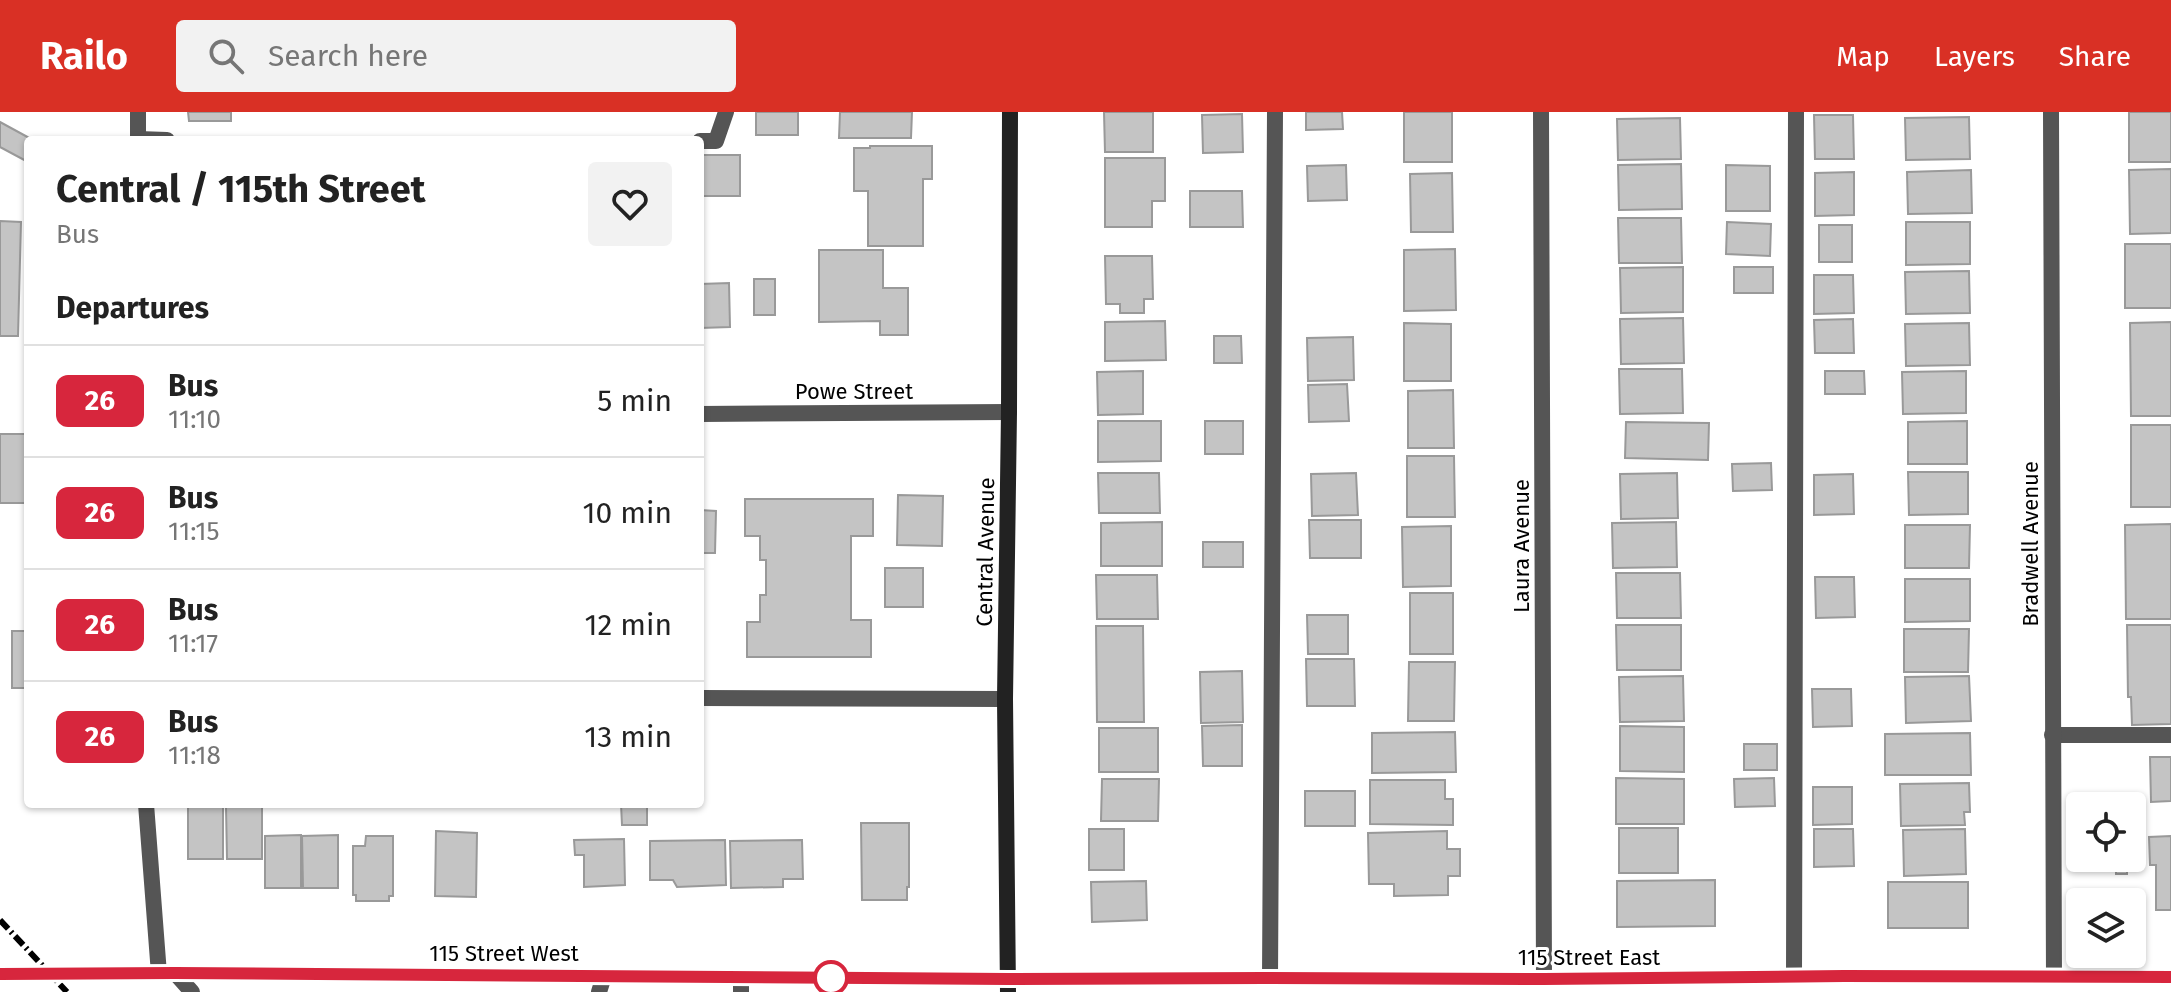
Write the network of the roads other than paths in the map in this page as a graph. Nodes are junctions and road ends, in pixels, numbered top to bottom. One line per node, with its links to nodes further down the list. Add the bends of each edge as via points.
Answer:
1 (138, 112): 8 (street)
2 (726, 112): 9 (street, via 716,141)
3 (1010, 112): 10 (street, Central Avenue)
4 (1275, 112): 23 (street)
5 (1541, 112): 22 (street, Laura Avenue)
6 (1796, 112): 19 (street)
7 (2051, 112): 14 (street, Bradwell Avenue)
8 (138, 136)
9 (704, 141)
10 (1009, 412): 11 (street, Powe Street); 13 (street, Central Avenue)
11 (704, 414)
12 (704, 698): 13 (street)
13 (1005, 699): 27 (street, Central Avenue)
14 (2052, 735): 15 (street); 20 (street, Bradwell Avenue)
15 (2171, 735)
16 (146, 808): 17 (street)
17 (167, 973): 18 (street, 115 Street West); 24 (street, 115 Street West); 28 (street)
18 (0, 974)
19 (1794, 977): 22 (street, 115 Street East); 26 (street, 115 Street East)
20 (2054, 977): 21 (street, 115 Street East); 26 (street, 115 Street East)
21 (2171, 977)
22 (1544, 979): 23 (street, 115 Street East)
23 (1266, 983): 27 (street, 115 Street East)
24 (602, 984): 25 (street, 115 Street West)
25 (741, 984): 27 (street, 115 Street West)
26 (1844, 984)
27 (1008, 986)
28 (192, 992)

